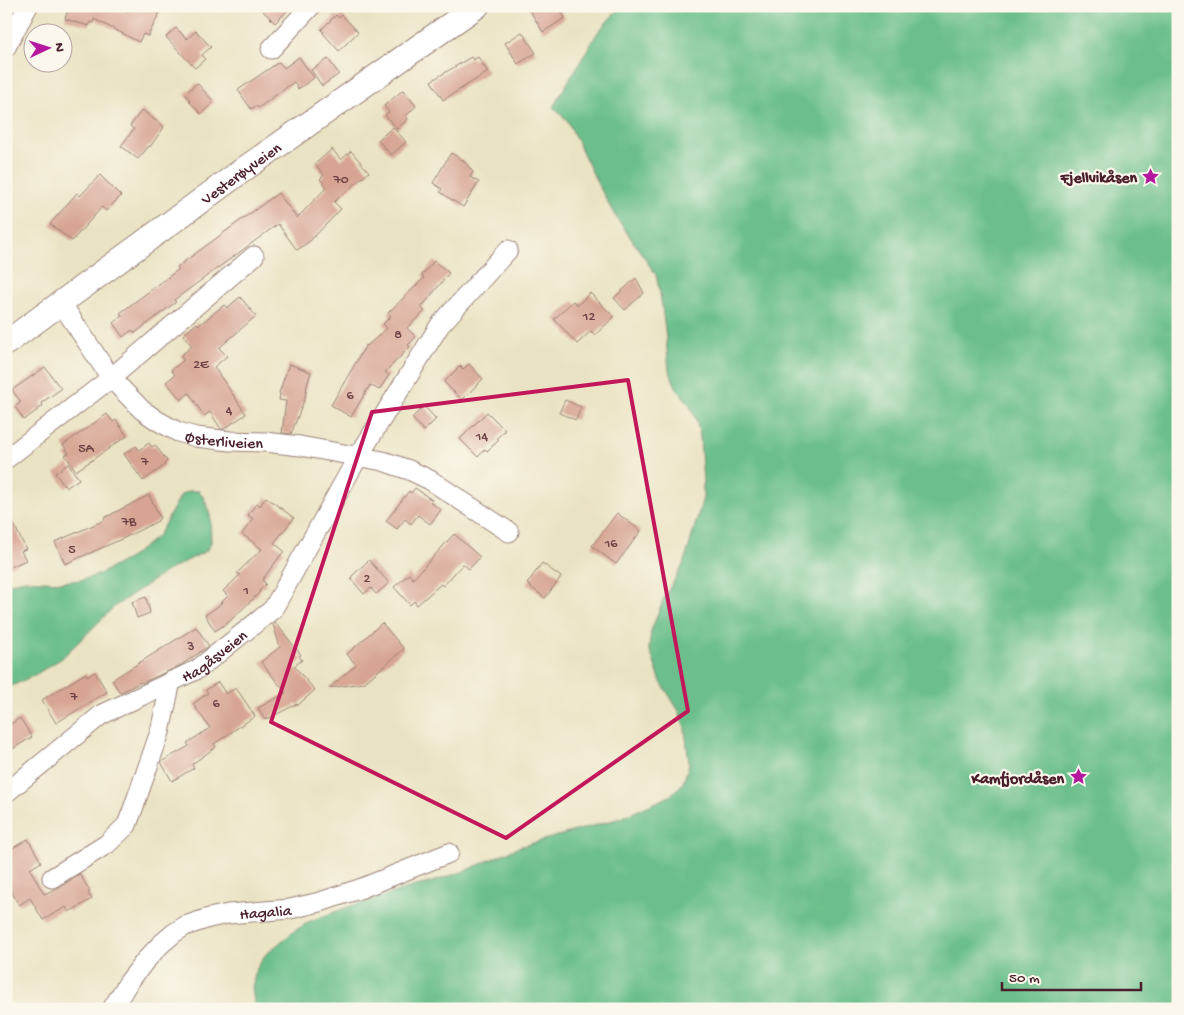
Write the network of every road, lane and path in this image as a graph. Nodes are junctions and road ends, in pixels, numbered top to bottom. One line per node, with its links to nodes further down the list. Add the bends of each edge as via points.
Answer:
1 (28, 6): 4 (street)
2 (311, 6): 5 (street)
3 (477, 6): 8 (main road, Vesterøyveien, via 247,167)
4 (6, 46)
5 (271, 49)
6 (508, 250): 11 (street, via 440,325)
7 (254, 256): 10 (street)
8 (61, 303): 9 (main road, Vesterøyveien); 10 (street, Østerliveien)
9 (6, 342)
10 (111, 378): 11 (street, Østerliveien, via 142,410 178,432 196,437 300,446); 12 (street)
11 (358, 456): 13 (street, Østerliveien, via 383,461 430,480); 14 (street, Hagåsveien, via 273,609 198,668)
12 (6, 458)
13 (509, 532)
14 (171, 681): 15 (street, Hagåsveien, via 101,715); 17 (street, via 160,732 127,825 107,844)
15 (6, 792)
16 (449, 853): 18 (street, Hagalia, via 320,902 290,909 228,914 185,926 145,961)
17 (52, 878)
18 (112, 1009)

